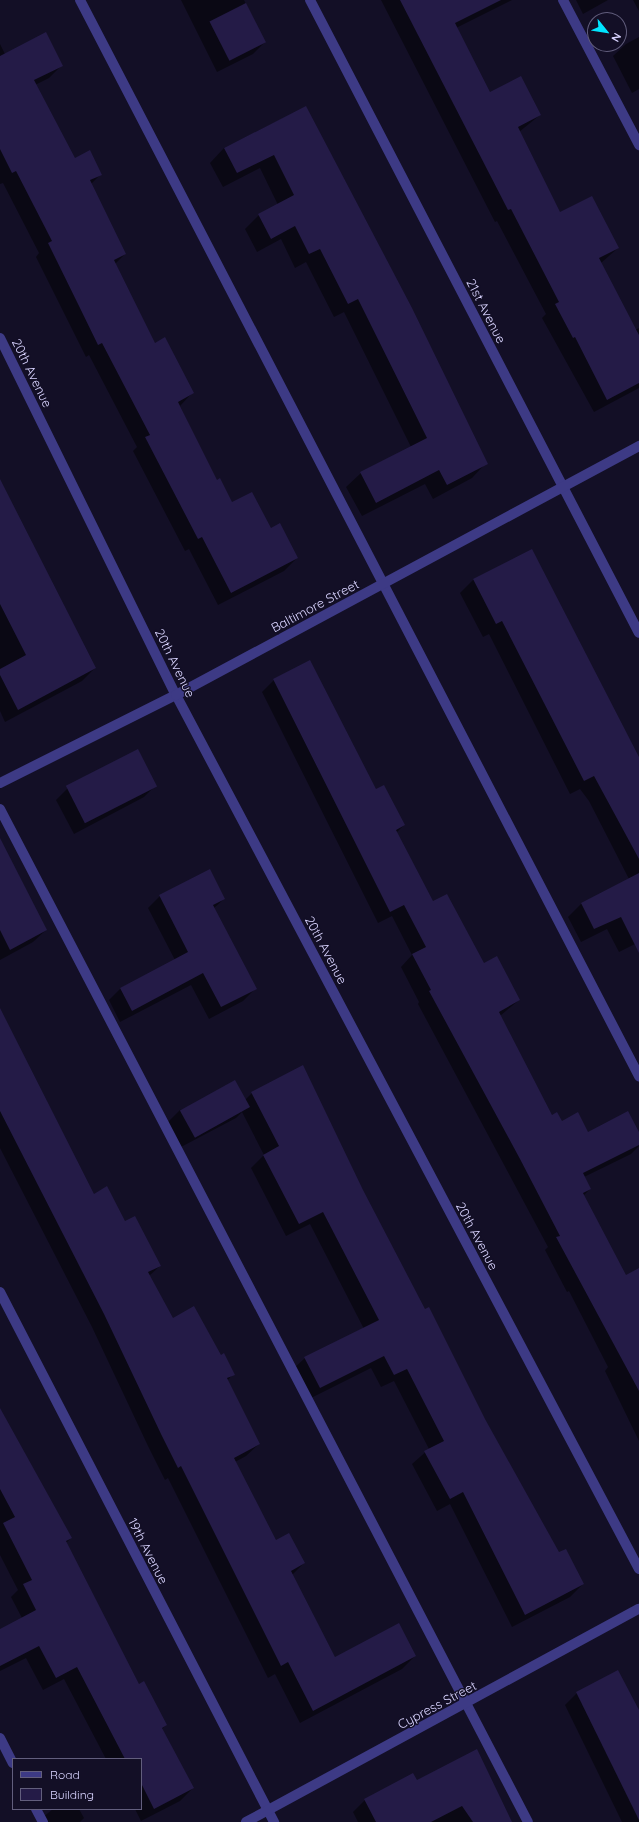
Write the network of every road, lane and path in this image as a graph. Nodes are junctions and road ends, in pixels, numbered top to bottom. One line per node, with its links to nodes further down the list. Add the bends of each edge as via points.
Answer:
1 (80, 0): 8 (street)
2 (310, 0): 7 (street, 21st Avenue)
3 (563, 0): 4 (street)
4 (639, 145)
5 (0, 338): 10 (street, 20th Avenue)
6 (639, 446): 7 (street, Baltimore Street)
7 (562, 487): 8 (street, Baltimore Street); 9 (street, 21st Avenue)
8 (384, 583): 10 (street, Baltimore Street); 13 (street)
9 (639, 633)
10 (176, 695): 11 (street, Baltimore Street); 15 (street, 20th Avenue)
11 (0, 783)
12 (0, 809): 17 (street)
13 (639, 1076)
14 (0, 1292): 21 (street, 19th Avenue)
15 (639, 1569)
16 (639, 1609): 17 (street, Cypress Street)
17 (466, 1704): 21 (street, Cypress Street); 25 (street)
18 (0, 1738): 19 (street)
19 (12, 1761)
20 (37, 1810): 22 (street)
21 (268, 1811): 23 (street, Cypress Street); 24 (street, 19th Avenue)
22 (43, 1822)
23 (246, 1822)
24 (274, 1822)
25 (528, 1822)

